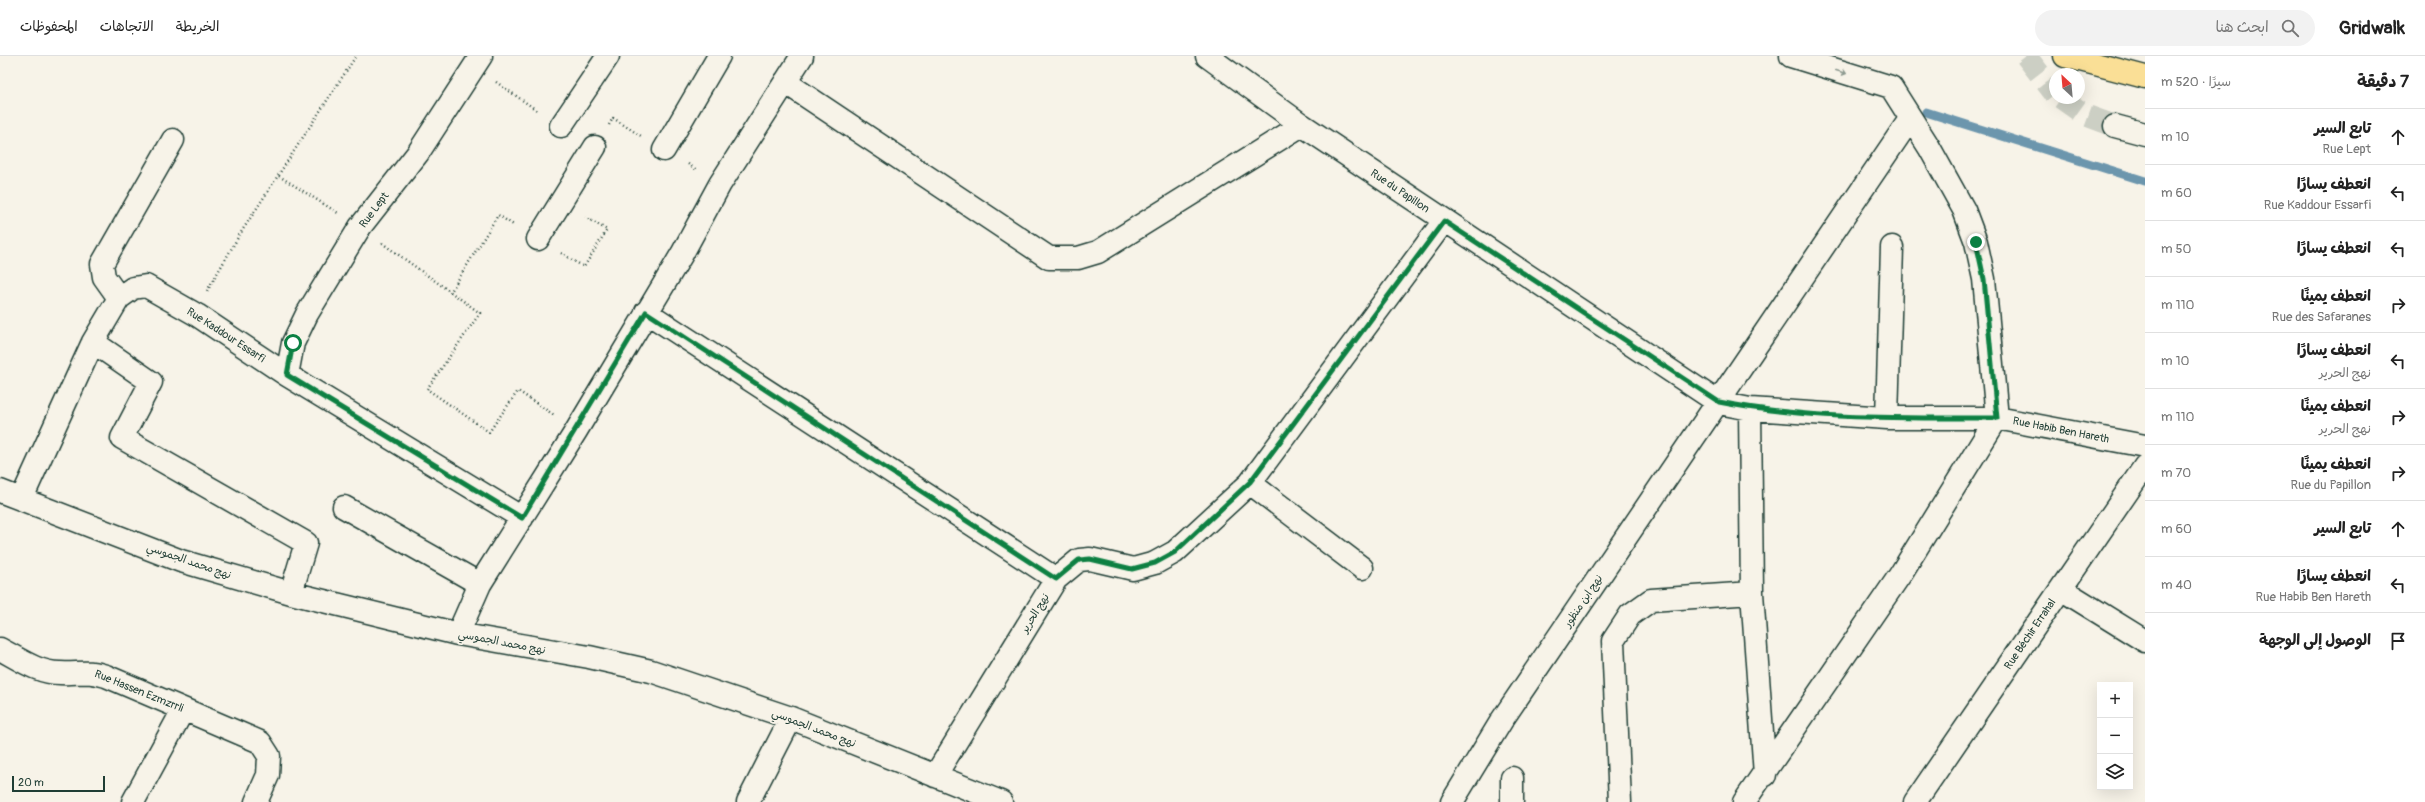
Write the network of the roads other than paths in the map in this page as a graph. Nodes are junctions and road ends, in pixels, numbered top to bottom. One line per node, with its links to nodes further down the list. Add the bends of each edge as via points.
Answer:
1 (481, 56): 24 (street, Rue Lept, via 418,153 360,227 307,314 293,343)
2 (608, 56): 12 (street)
3 (719, 56): 17 (street)
4 (802, 56): 9 (street)
5 (1206, 56): 11 (street, Rue du Papillon)
6 (1791, 56): 10 (street, Rue Habib Ben Hareth, one-way to 10, via 1891,87)
7 (2065, 56): 8 (highway)
8 (2145, 77)
9 (785, 82): 11 (street, via 1049,258 1078,258 1098,252); 22 (street, via 720,184 682,254)
10 (1910, 119): 25 (street, نهج ابن منظور); 28 (street, Rue Habib Ben Hareth, via 1929,147 1964,210 1976,242 1984,279)
11 (1302, 125): 18 (street, Rue du Papillon)
12 (561, 126)
13 (2115, 126): 14 (street)
14 (2145, 134)
15 (173, 140): 21 (street, via 102,264 104,277)
16 (595, 147): 19 (street)
17 (664, 150)
18 (1444, 221): 25 (street, Rue du Papillon); 31 (street, نهج الحرير)
19 (538, 239)
20 (1892, 247): 27 (street)
21 (119, 298): 23 (street, Rue Kaddour Essarfi); 24 (street, Rue Kaddour Essarfi, via 133,288 146,286 197,315)
22 (646, 312): 35 (street); 37 (street)
23 (93, 342): 33 (street, Rue Kaddour Essarfi); 40 (street, via 151,382 122,438 306,543)
24 (287, 375): 35 (street, Rue Kaddour Essarfi)
25 (1719, 402): 26 (street); 54 (street, نهج ابن منظور, via 1502,720)
26 (1750, 409): 27 (street); 41 (street)
27 (1887, 418): 28 (street)
28 (1997, 418): 29 (street, Rue Habib Ben Hareth); 47 (street, via 1900,575)
29 (2145, 446)
30 (2145, 466): 39 (street, Rue Béchir Errahal)
31 (1250, 482): 36 (street); 37 (street, نهج الحرير, via 1175,552 1155,563 1132,569 1090,559 1079,560)
32 (0, 491): 33 (street, نهج محمد الجموسي)
33 (22, 498): 40 (street, نهج محمد الجموسي, via 181,561)
34 (344, 507): 38 (street)
35 (522, 518): 38 (street)
36 (1362, 568)
37 (1056, 579): 48 (street, نهج الحرير)
38 (480, 584): 42 (street)
39 (2061, 589): 43 (street); 58 (street, Rue Béchir Errahal)
40 (291, 593): 42 (street, نهج محمد الجموسي)
41 (1752, 593): 47 (street); 56 (street, via 1651,600 1630,615 1612,641)
42 (458, 634): 46 (street, نهج محمد الجموسي, via 589,657 651,671)
43 (2145, 641)
44 (0, 649): 45 (street, Rue Hassen Ezmzrrli, via 44,670 61,673 91,671)
45 (183, 710): 50 (street); 51 (street, Rue Hassen Ezmzrrli, via 260,742 269,756 268,775)
46 (791, 718): 48 (street, نهج محمد الجموسي); 52 (street)
47 (1765, 775): 57 (street)
48 (935, 776): 53 (street, نهج محمد الجموسي)
49 (1512, 778): 55 (street)
50 (133, 802)
51 (256, 802)
52 (748, 802)
53 (1001, 802)
54 (1452, 802)
55 (1512, 802)
56 (1620, 802)
57 (1744, 802)
58 (1915, 802)

